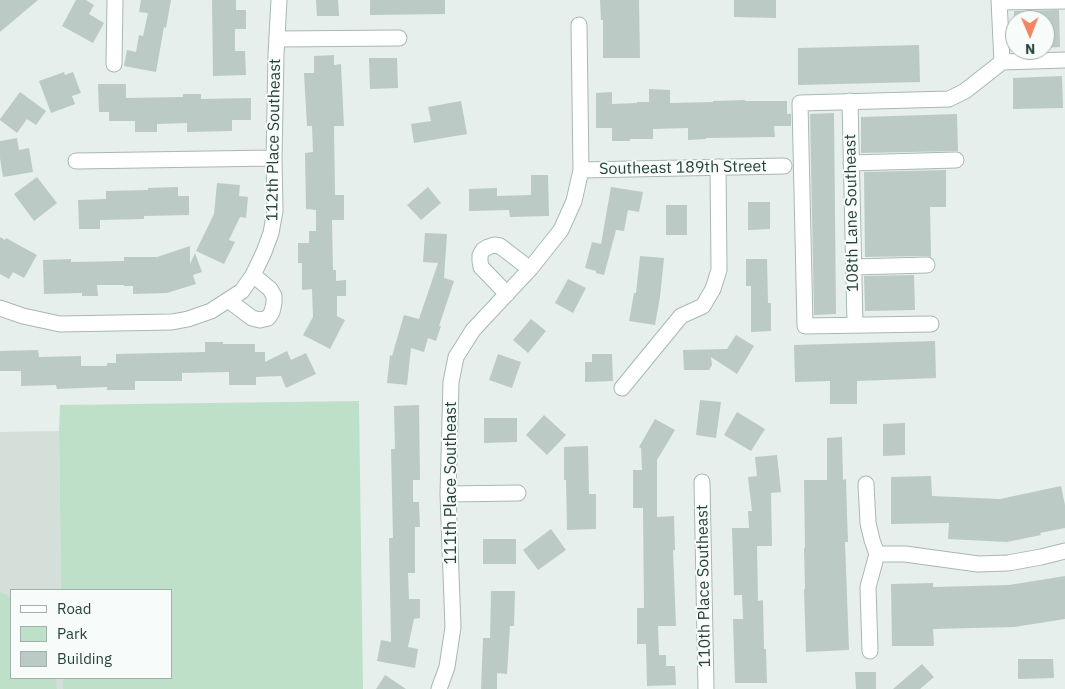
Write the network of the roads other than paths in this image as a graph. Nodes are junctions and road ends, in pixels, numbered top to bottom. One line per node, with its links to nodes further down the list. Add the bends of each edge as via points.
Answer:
1 (115, 0): 10 (street)
2 (279, 0): 6 (street, 112th Place Southeast)
3 (1000, 1): 4 (street); 9 (street)
4 (1065, 1)
5 (579, 25): 18 (street, 111th Place Southeast)
6 (278, 38): 7 (street); 12 (street, 112th Place Southeast)
7 (399, 38)
8 (1065, 60): 9 (street)
9 (1002, 62): 11 (street, via 965,91 949,99)
10 (114, 64)
11 (850, 102): 15 (street, 108th Lane Southeast); 27 (street, via 800,103 805,326)
12 (274, 158): 14 (street); 22 (street, 112th Place Southeast, via 274,219 269,240)
13 (956, 160): 15 (street)
14 (76, 161)
15 (851, 163): 20 (street, 108th Lane Southeast)
16 (784, 166): 17 (street, Southeast 189th Street)
17 (718, 167): 18 (street, Southeast 189th Street); 28 (street, via 719,270 713,289 703,306 681,316)
18 (581, 170): 21 (street, 111th Place Southeast, via 574,201 561,230)
19 (927, 265): 20 (street)
20 (854, 267): 27 (street, 108th Lane Southeast)
21 (530, 269): 23 (street, 111th Place Southeast); 23 (street, via 500,246 483,250 481,267)
22 (252, 275): 24 (street, 112th Place Southeast, via 242,291); 24 (street, via 274,296 268,318 252,318)
23 (507, 294): 32 (street, 111th Place Southeast, via 473,330 456,357 451,382)
24 (228, 300): 25 (street, via 211,311 172,322 60,324)
25 (0, 308)
26 (931, 324): 27 (street)
27 (855, 325)
28 (622, 388)
29 (702, 482): 37 (street, 110th Place Southeast)
30 (866, 484): 34 (street, via 868,523)
31 (518, 493): 32 (street)
32 (448, 494): 36 (street, 111th Place Southeast, via 453,627 447,667)
33 (1065, 551): 34 (street, via 1008,563 978,564 905,554)
34 (878, 554): 35 (street, via 868,587)
35 (870, 651)
36 (439, 689)
37 (706, 689)

